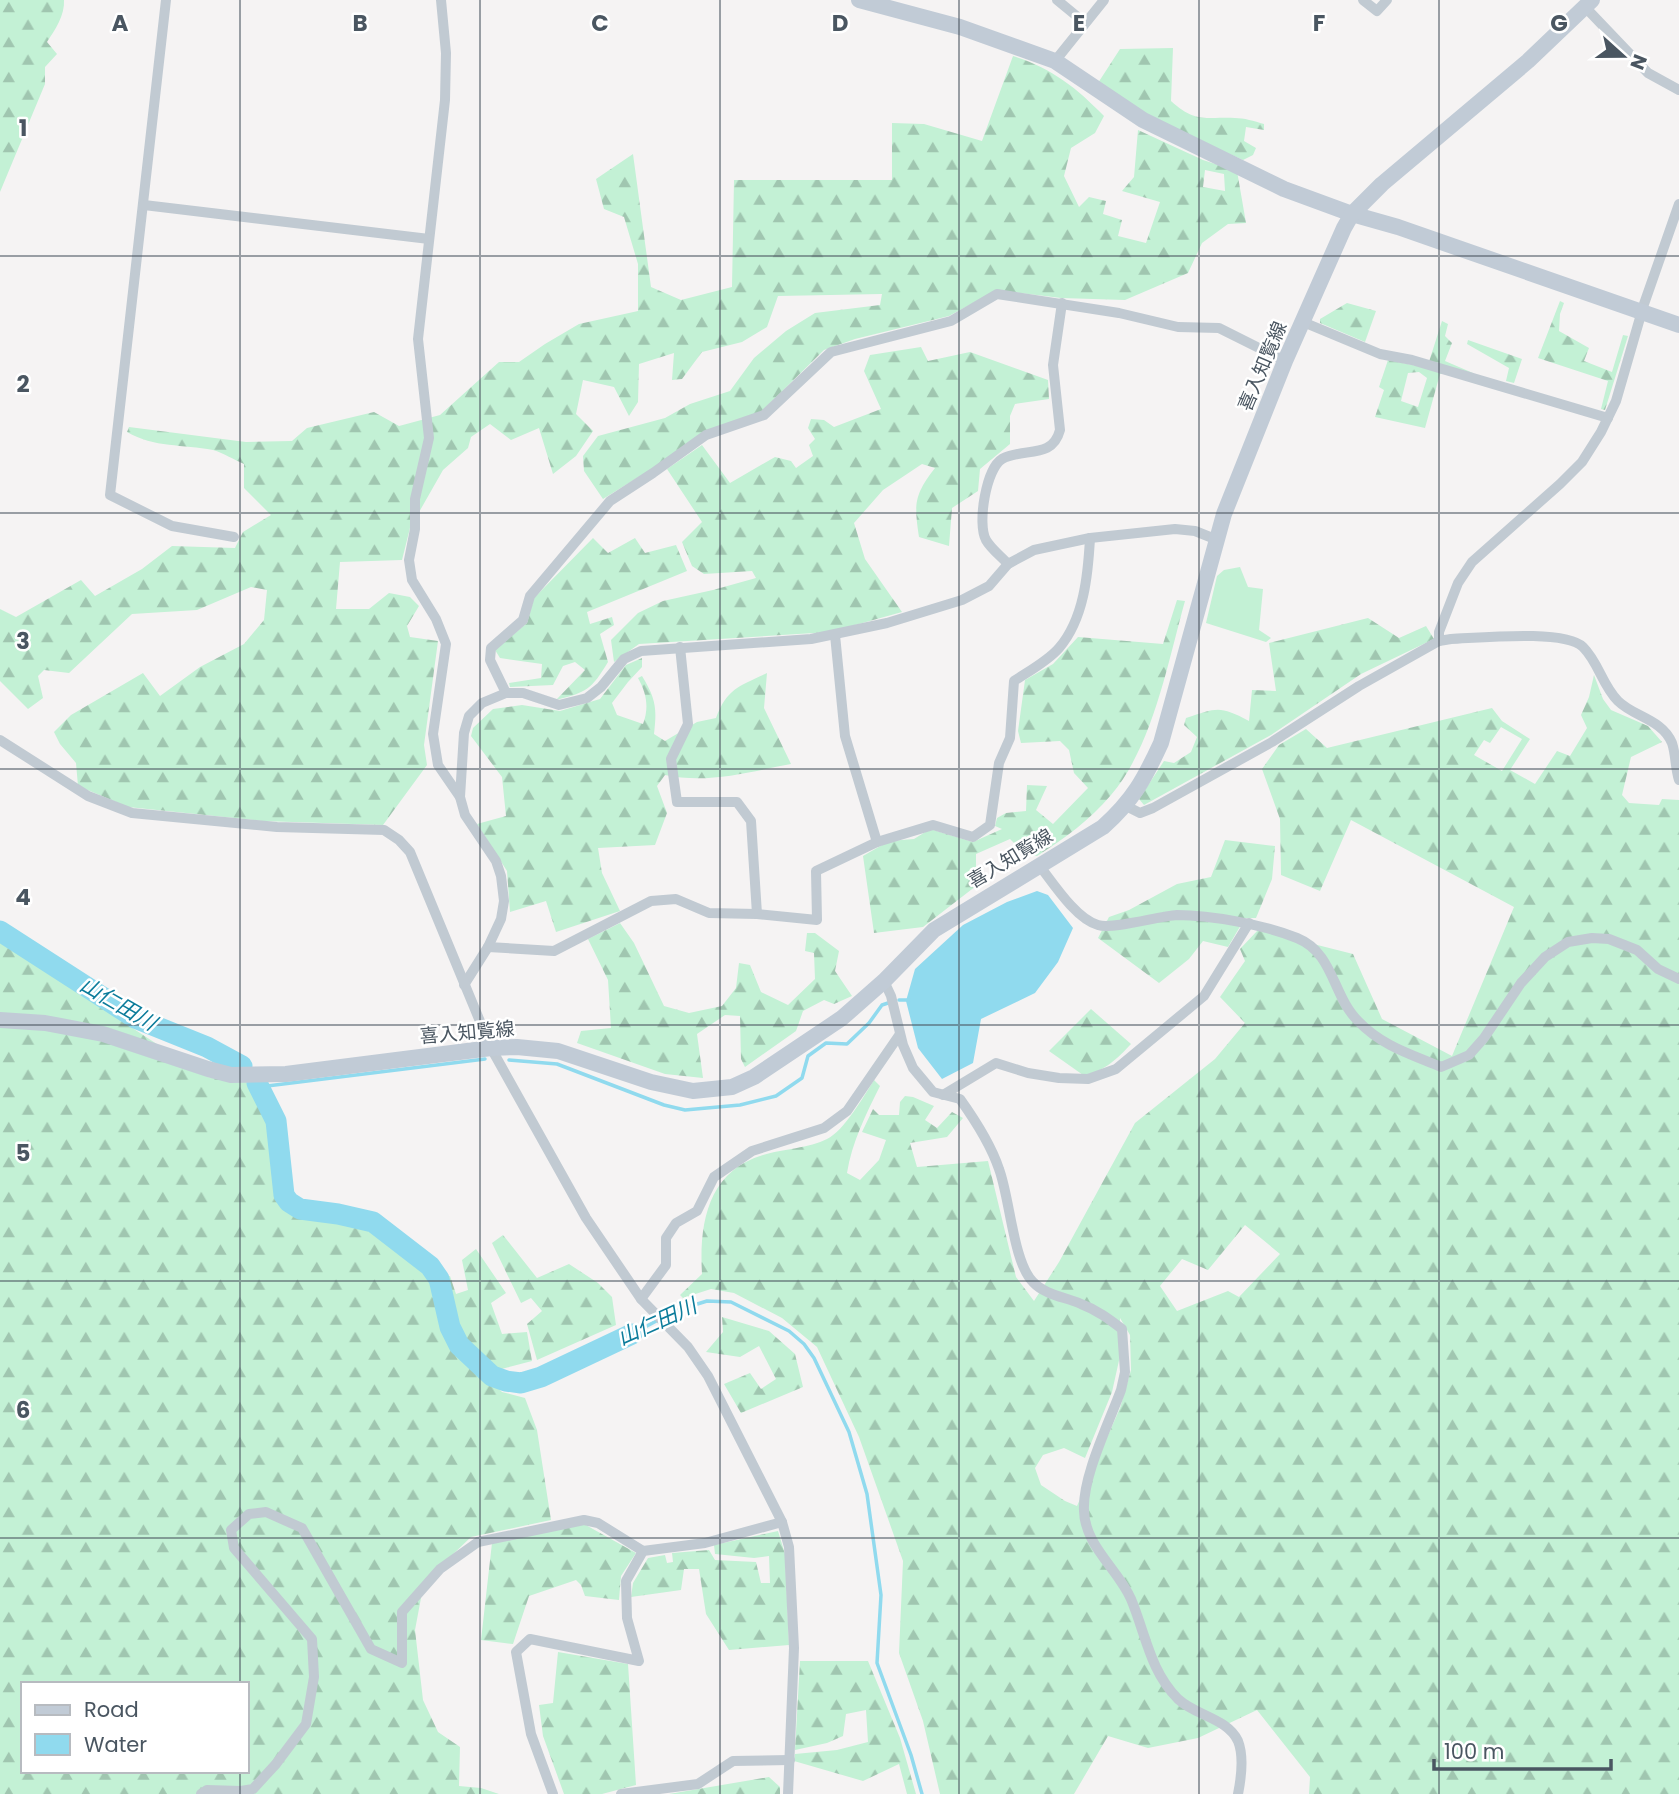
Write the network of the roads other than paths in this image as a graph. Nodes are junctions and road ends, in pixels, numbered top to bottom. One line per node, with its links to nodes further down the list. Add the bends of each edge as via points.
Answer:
1 (166, 0): 13 (street)
2 (441, 0): 15 (street, via 445,100)
3 (859, 0): 10 (main road, via 960,27)
4 (1057, 0): 9 (street)
5 (1104, 0): 9 (street)
6 (1363, 0): 7 (street, via 1377,11)
7 (1387, 0)
8 (1589, 4): 11 (street, via 1648,73); 14 (main road, 喜入知覧線)
9 (1086, 23): 10 (street)
10 (1055, 61): 14 (main road, via 1143,120 1284,189)
11 (1679, 90)
12 (1679, 204): 17 (street)
13 (144, 205): 15 (street); 22 (street, via 110,495 172,526)
14 (1352, 214): 17 (main road); 18 (main road, 喜入知覧線)
15 (429, 239): 32 (street, via 418,339 429,438 415,499 409,560 412,580 446,644 433,734 438,765)
16 (1062, 303): 20 (street, via 1178,327 1219,328); 25 (street, via 1053,365 1058,438 1052,447 1003,459 992,470 985,491 986,540); 29 (street, via 997,294 951,321 831,352 764,415 706,435 610,501 530,596 523,620 491,648 490,660)
17 (1642, 312): 19 (main road); 21 (street)
18 (1303, 322): 20 (main road, 喜入知覧線); 21 (street, via 1380,354)
19 (1679, 325)
20 (1285, 361): 24 (main road, 喜入知覧線)
21 (1608, 418): 27 (street, via 1582,462 1472,562 1458,583)
22 (234, 537)
23 (1090, 538): 24 (street, via 1175,529); 25 (street, via 1034,550); 34 (street, via 1089,569 1074,627 1058,650 1014,681 1010,738 999,762 990,825 973,837 933,825)
24 (1215, 539): 33 (main road, 喜入知覧線, via 1161,743)
25 (1008, 564): 26 (street, via 989,586 962,600)
26 (835, 635): 28 (street); 34 (street, via 845,736)
27 (1439, 641): 31 (street, via 1531,636 1581,644 1593,658 1607,690 1667,734); 33 (street, via 1153,808 1140,813)
28 (680, 647): 29 (street, via 641,651 624,659 587,698 559,705 523,693); 36 (street, via 688,723 671,759 677,802 737,802 751,821)
29 (506, 693): 32 (street, via 482,703 469,716)
30 (0, 740): 41 (street, via 88,796 132,813 277,828 384,830 410,852)
31 (1679, 780)
32 (460, 797): 38 (street, via 465,814 502,876 501,919)
33 (1126, 806): 35 (main road, 喜入知覧線, via 1103,827)
34 (877, 842): 36 (street, via 816,871 817,920)
35 (1040, 864): 37 (street, via 1080,915 1099,926 1176,915); 40 (main road, 喜入知覧線, via 934,930)
36 (757, 914): 38 (street, via 709,913 676,899 651,901 554,951)
37 (1250, 923): 39 (street, via 1299,938 1323,956 1340,998 1356,1020 1381,1042 1441,1067 1469,1055 1521,983 1545,957 1568,942 1609,939 1637,950 1658,970); 45 (street, via 1204,996 1116,1069 1088,1079 1068,1079 996,1063)
38 (488, 947): 41 (street)
39 (1679, 979)
40 (884, 981): 43 (street); 44 (main road, 喜入知覧線, via 842,1018 754,1077 712,1091 651,1082 558,1051)
41 (464, 985): 44 (street)
42 (0, 1020): 44 (main road, 喜入知覧線, via 103,1034 231,1074 286,1074)
43 (900, 1034): 45 (street, via 913,1068 933,1092); 46 (street, via 847,1111 824,1128 752,1151 714,1177 697,1211 676,1223 666,1238 666,1265)
44 (491, 1048): 46 (street, via 586,1218)
45 (943, 1095): 54 (street, via 960,1099 999,1168 1022,1265 1031,1280 1042,1290 1102,1314 1122,1329 1125,1372 1083,1493 1086,1526 1130,1597 1158,1674 1177,1698 1225,1725 1237,1740 1241,1752)
46 (641, 1299): 47 (street, via 688,1347 708,1376)
47 (782, 1522): 48 (street, via 705,1543); 49 (street, via 789,1547 794,1648)
48 (643, 1551): 50 (street, via 598,1523 584,1520 478,1542 440,1569 402,1612 402,1663 371,1649 302,1528 266,1512 250,1514 231,1530 234,1548 312,1639 314,1677 306,1724 253,1789); 51 (street, via 626,1581 627,1618 639,1661 530,1640 516,1652 531,1734)
49 (790, 1760): 52 (street, via 733,1761 698,1784); 53 (street)
50 (201, 1794)
51 (552, 1794)
52 (621, 1794)
53 (788, 1794)
54 (1238, 1794)

